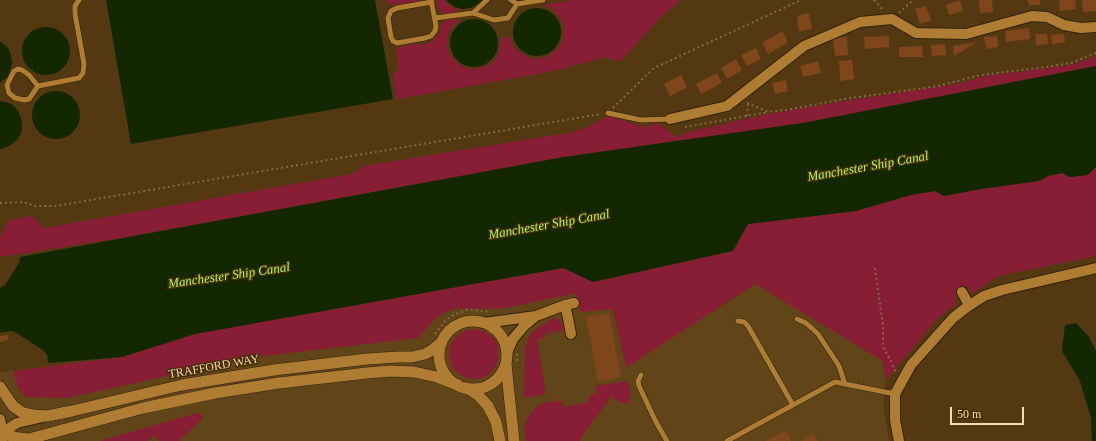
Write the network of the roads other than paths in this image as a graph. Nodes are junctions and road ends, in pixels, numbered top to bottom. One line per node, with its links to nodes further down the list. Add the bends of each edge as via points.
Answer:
1 (79, 0): 10 (lane, via 75,6 75,14 84,64 83,73 79,78)
2 (486, 0): 7 (lane)
3 (511, 0): 6 (lane)
4 (543, 0): 6 (lane)
5 (431, 1): 8 (lane); 8 (lane, via 391,10 388,18 391,37 397,43 431,36 435,31)
6 (517, 4): 7 (lane, via 508,18 494,20)
7 (473, 13): 8 (lane)
8 (435, 18)
9 (1096, 26): 12 (street, via 1081,28 1064,25 1047,17 1032,16 966,34 916,33 892,19 860,22 804,46 727,106)
10 (38, 86): 10 (lane, via 29,99 24,100 9,93 7,85 14,71 18,69 29,75)
11 (608, 112): 12 (lane, via 641,120)
12 (670, 119)
13 (1096, 268): 15 (street, via 1037,285 1002,290)
14 (962, 292): 15 (street)
15 (969, 305): 27 (street, via 953,318 911,365)
16 (536, 316): 19 (street); 20 (street, via 569,304); 22 (street, via 513,339)
17 (797, 319): 24 (lane, via 818,334 839,366)
18 (738, 321): 28 (lane, via 748,326)
19 (484, 323): 21 (street, via 463,322 447,333); 22 (street, via 500,334 505,343)
20 (571, 334)
21 (442, 342): 25 (street, via 439,352 443,371); 29 (street, TRAFFORD WAY, via 425,354 412,357 366,359 236,376)
22 (507, 358): 25 (street, via 496,381 477,389); 34 (street)
23 (641, 376): 35 (lane, via 639,386)
24 (845, 384): 27 (lane); 28 (lane, via 835,382)
25 (462, 387): 32 (street, via 427,374 402,371 279,383 143,408); 33 (street, via 479,396 488,406 496,422)
26 (0, 388): 29 (street, TRAFFORD WAY, via 13,406 23,413)
27 (895, 394): 37 (street, via 895,420)
28 (793, 405): 36 (lane)
29 (47, 416): 31 (street, via 17,423)
30 (0, 419): 31 (street)
31 (2, 435): 32 (street)
32 (27, 440)
33 (500, 441)
34 (514, 441)
35 (667, 441)
36 (727, 441)
37 (899, 441)

